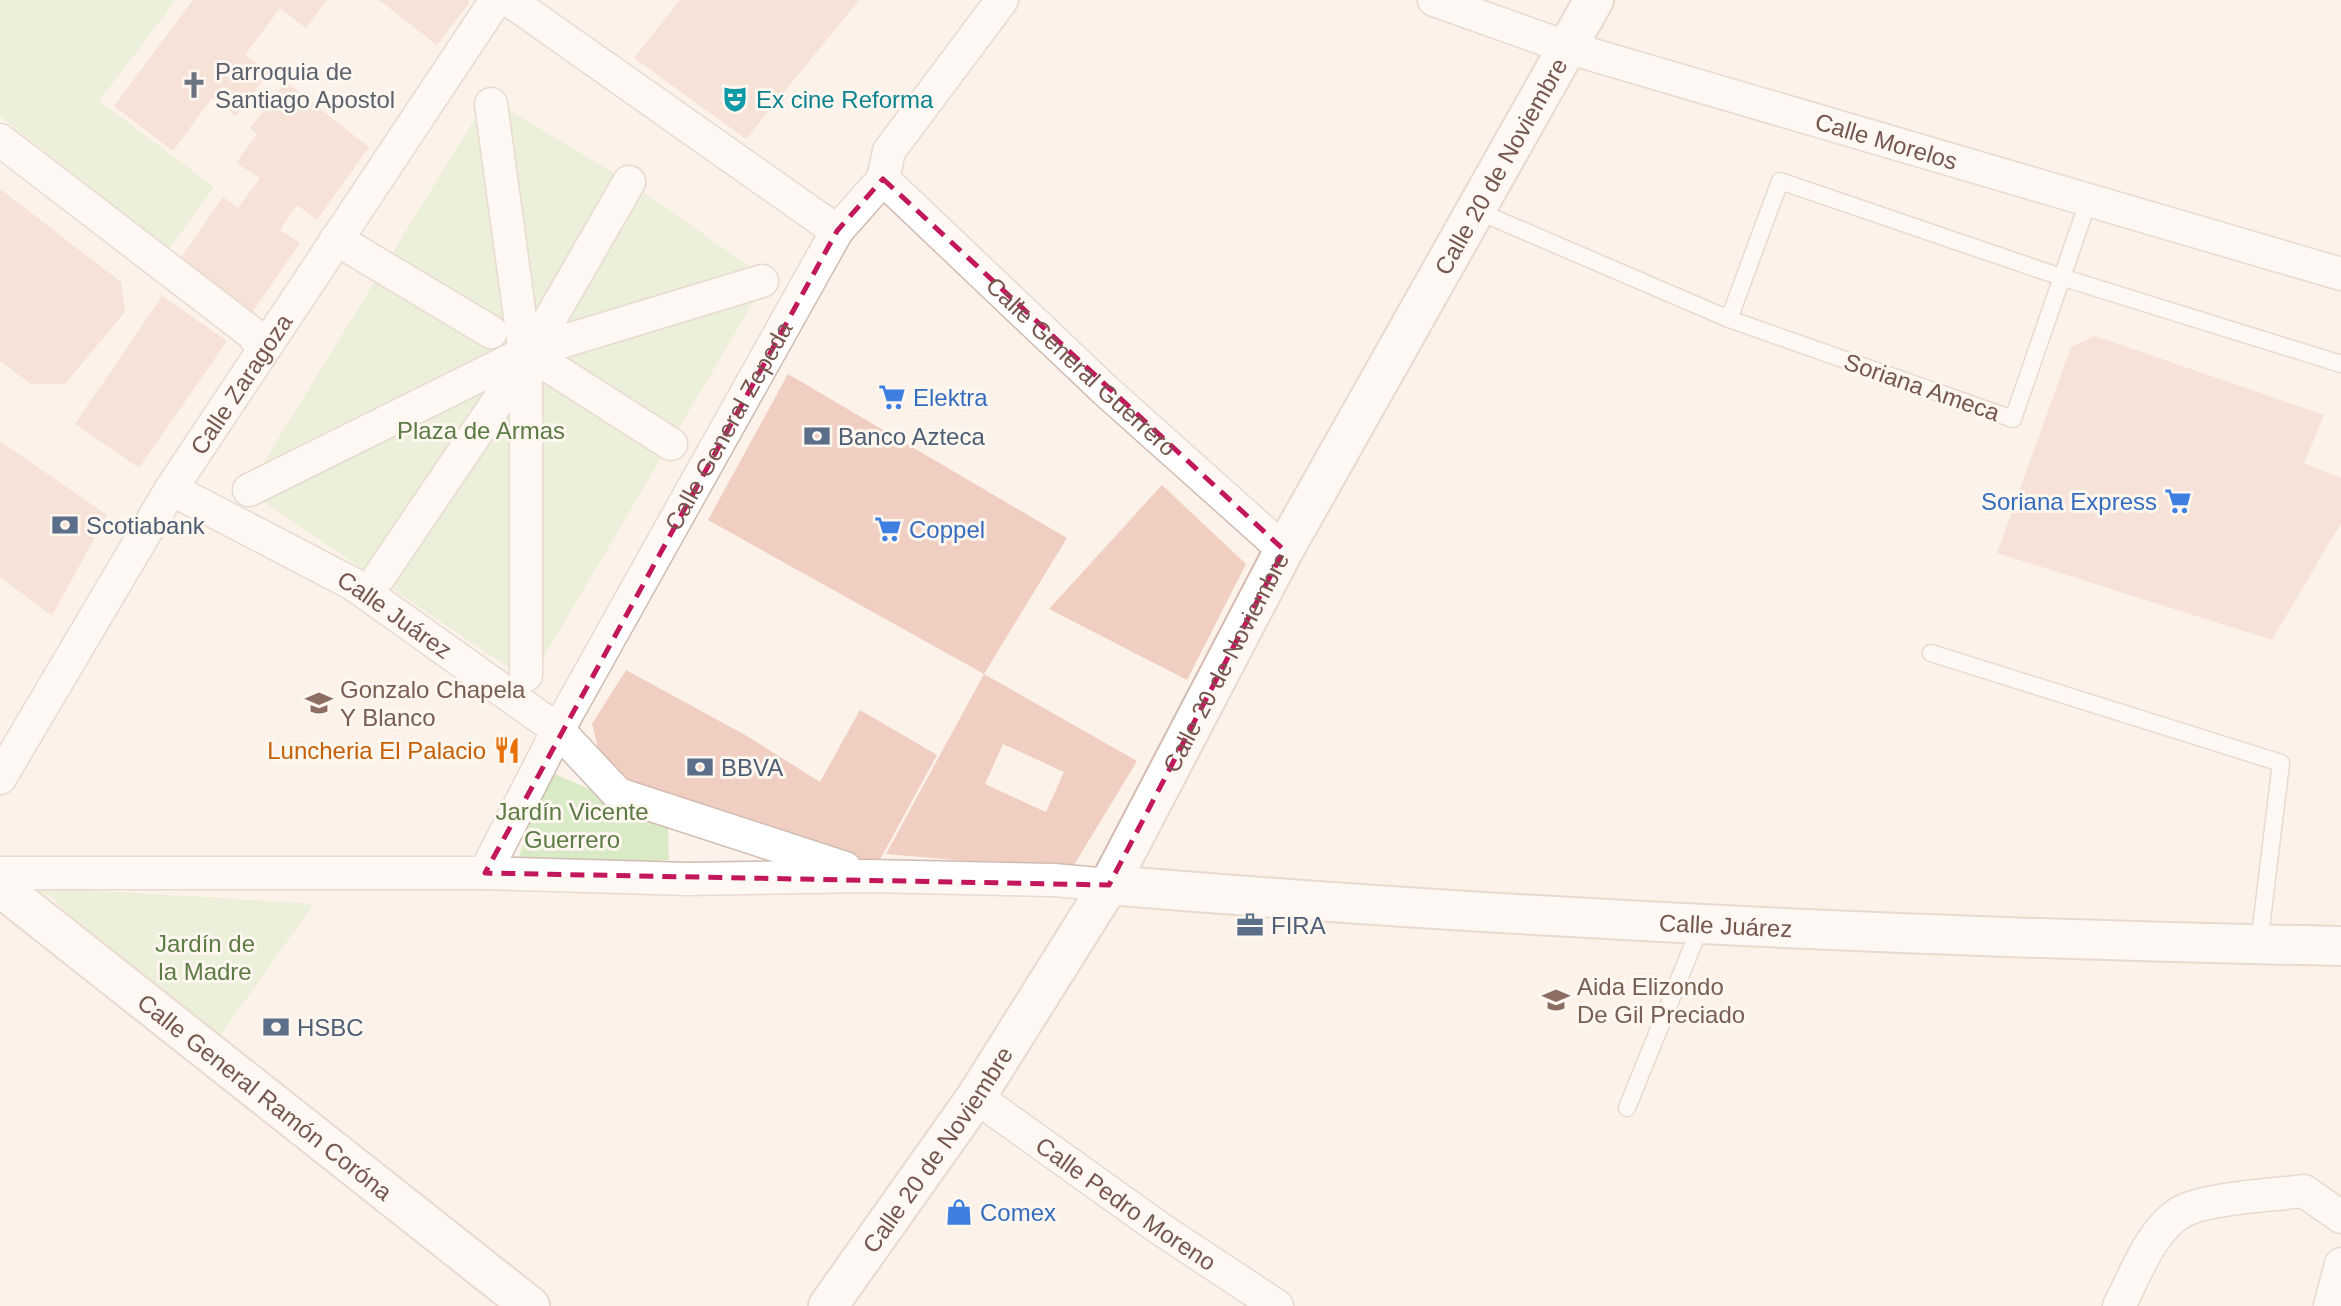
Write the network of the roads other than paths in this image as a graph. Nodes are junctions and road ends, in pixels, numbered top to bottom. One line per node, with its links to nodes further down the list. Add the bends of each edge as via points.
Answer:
1 (496, 0): 14 (street, Calle Zaragoza)
2 (509, 0): 13 (street)
3 (1002, 0): 9 (street, Calle General Zepeda, via 889,151)
4 (1434, 0): 6 (street, Calle Morelos)
5 (1594, 0): 6 (street, Calle 20 de Noviembre)
6 (1566, 47): 11 (street, Calle Morelos); 12 (street, Calle 20 de Noviembre)
7 (491, 103): 21 (street)
8 (0, 140): 20 (street, via 253,334 259,344)
9 (883, 179): 13 (street, Calle General Zepeda); 26 (street, Calle General Guerrero, via 1105,390)
10 (629, 182): 21 (street)
11 (2090, 199): 15 (street, Calle Morelos); 16 (lane, Soriana Ameca)
12 (1475, 210): 18 (lane, Soriana Ameca); 26 (street, Calle 20 de Noviembre)
13 (837, 231): 30 (street, Calle General Zepeda)
14 (336, 239): 19 (street); 20 (street, Calle Zaragoza)
15 (2341, 275)
16 (2061, 277): 18 (lane, via 1780,181); 18 (lane, Soriana Ameca, via 2013,419); 22 (lane)
17 (762, 281): 21 (street)
18 (1729, 319)
19 (492, 332)
20 (268, 343): 24 (street, Calle Zaragoza)
21 (528, 355): 23 (street); 25 (street); 27 (street); 29 (street)
22 (2341, 364)
23 (671, 444)
24 (171, 489): 30 (street, Calle Juárez, via 352,584); 31 (street, Calle Zaragoza)
25 (249, 490)
26 (1284, 550): 35 (street, Calle 20 de Noviembre)
27 (379, 577)
28 (1931, 653): 38 (lane, via 2281,763)
29 (526, 675)
30 (558, 730): 33 (street, Calle General Zepeda); 34 (street, Calle Juárez, via 618,794)
31 (0, 778)
32 (0, 873): 33 (street)
33 (485, 873): 34 (street, via 688,879)
34 (870, 876): 35 (street)
35 (1109, 885): 37 (street, Calle Juárez, via 1354,905); 40 (street, Calle 20 de Noviembre)
36 (0, 887): 44 (street, Calle General Ramón Coróna)
37 (1702, 922): 38 (street, Calle Juárez); 41 (lane)
38 (2259, 944): 39 (street, Calle Juárez)
39 (2341, 946)
40 (976, 1097): 45 (street, Calle 20 de Noviembre); 46 (street, Calle Pedro Moreno)
41 (1627, 1108)
42 (2341, 1217): 47 (street, via 2304,1191 2182,1212 2156,1237)
43 (2341, 1264): 48 (street)
44 (530, 1306)
45 (828, 1306)
46 (1277, 1306)
47 (2119, 1306)
48 (2330, 1306)

